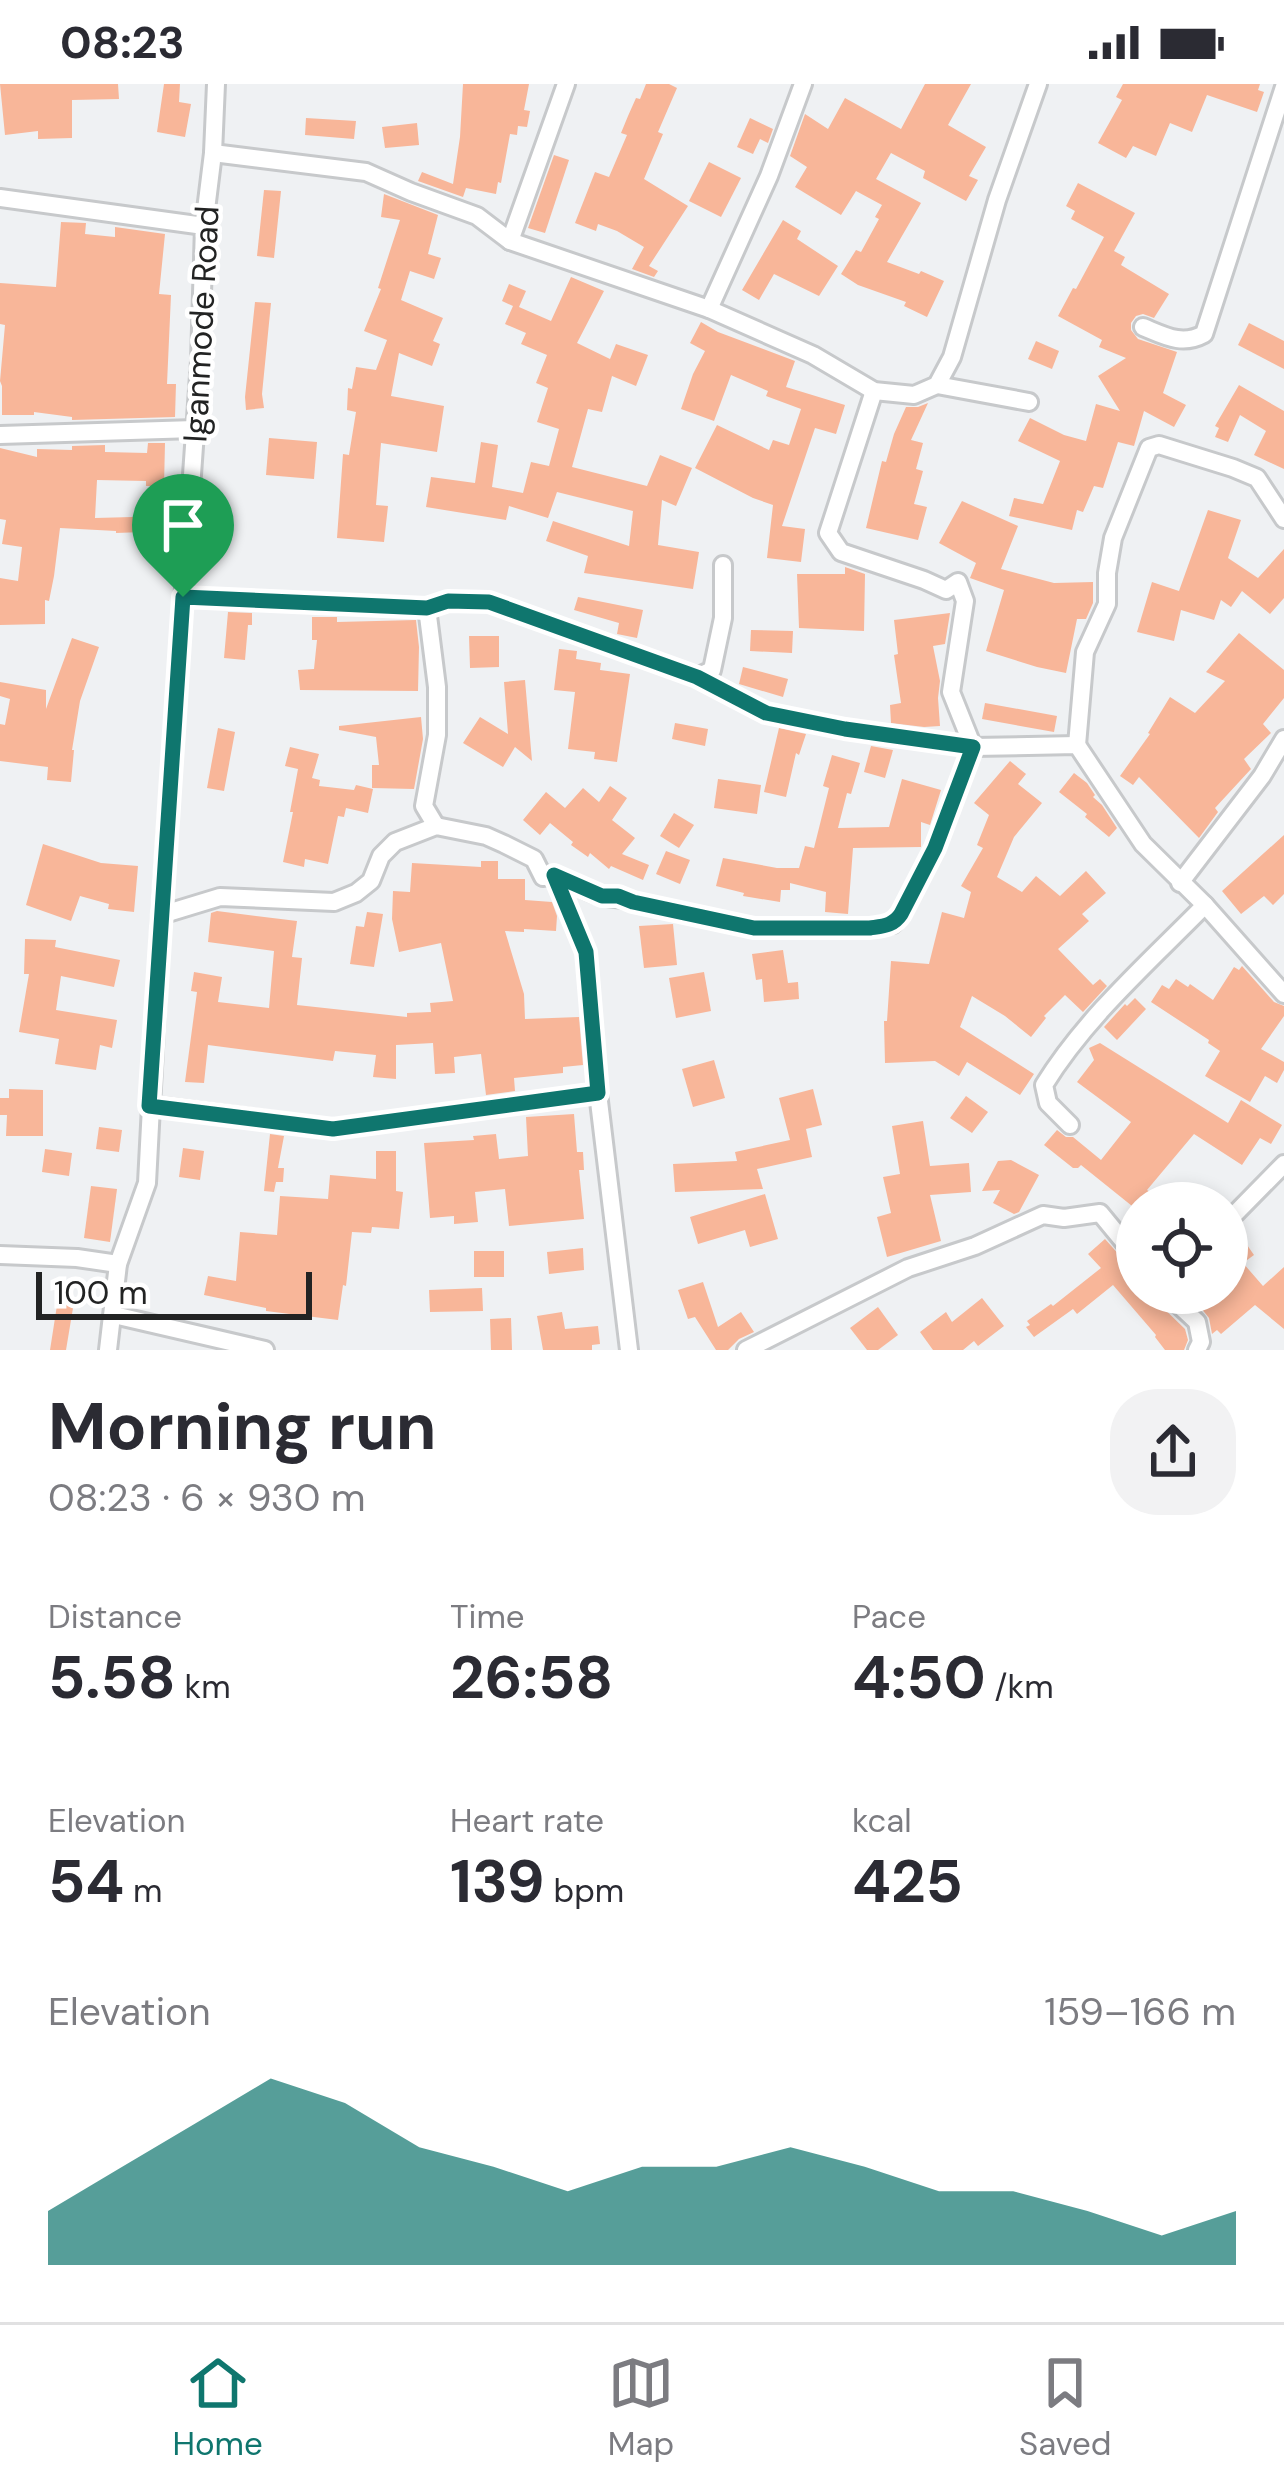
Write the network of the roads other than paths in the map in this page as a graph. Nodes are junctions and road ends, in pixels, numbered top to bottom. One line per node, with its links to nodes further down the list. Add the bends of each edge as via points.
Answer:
1 (216, 84): 6 (street, Iganmode Road)
2 (566, 84): 9 (street)
3 (803, 84): 10 (street)
4 (1038, 84): 12 (street)
5 (1284, 87): 11 (street, via 1204,334 1172,339)
6 (213, 153): 8 (street, Iganmode Road); 9 (street, via 366,172 478,216)
7 (0, 198): 8 (street)
8 (204, 226): 15 (street, Iganmode Road)
9 (510, 241): 10 (street)
10 (709, 309): 13 (street)
11 (1143, 327)
12 (937, 385): 13 (street, via 914,394); 14 (street)
13 (874, 391): 24 (street, via 827,533 841,552 946,590 958,582 965,601 951,692)
14 (1029, 403)
15 (195, 429): 16 (street); 19 (street, Iganmode Road)
16 (0, 435)
17 (1284, 519): 23 (street, via 1257,478 1149,448 1113,538 1107,604 1085,652)
18 (723, 565): 21 (street, via 712,670)
19 (183, 597): 20 (street); 29 (street, Iganmode Road)
20 (427, 608): 21 (street, via 489,602); 25 (street, via 437,735 424,806)
21 (697, 677): 24 (street, via 766,713)
22 (1284, 739): 27 (street)
23 (1077, 745): 24 (street); 27 (street)
24 (973, 747): 26 (street, via 935,848 887,926 754,928 602,896)
25 (436, 826): 26 (street, via 486,836 534,859 543,877); 29 (street, via 395,842 371,881 334,902 220,897)
26 (554, 875): 31 (street, via 586,952)
27 (1180, 884): 28 (street)
28 (1204, 905): 30 (street); 33 (street, via 1052,1071 1044,1085 1048,1103)
29 (161, 915): 32 (street, Iganmode Road)
30 (1284, 994)
31 (598, 1093): 32 (street, via 333,1129); 43 (street)
32 (149, 1106): 38 (street, Iganmode Road, via 147,1183)
33 (1070, 1125)
34 (1284, 1163): 35 (street)
35 (1248, 1200)
36 (1116, 1232): 44 (street, via 1100,1213 1043,1215 908,1268)
37 (0, 1255): 38 (street)
38 (118, 1264): 40 (street, Iganmode Road)
39 (1188, 1314): 45 (street, via 1202,1342)
40 (114, 1315): 41 (street, Iganmode Road); 42 (street)
41 (108, 1350)
42 (265, 1350)
43 (629, 1350)
44 (746, 1350)
45 (1197, 1350)

